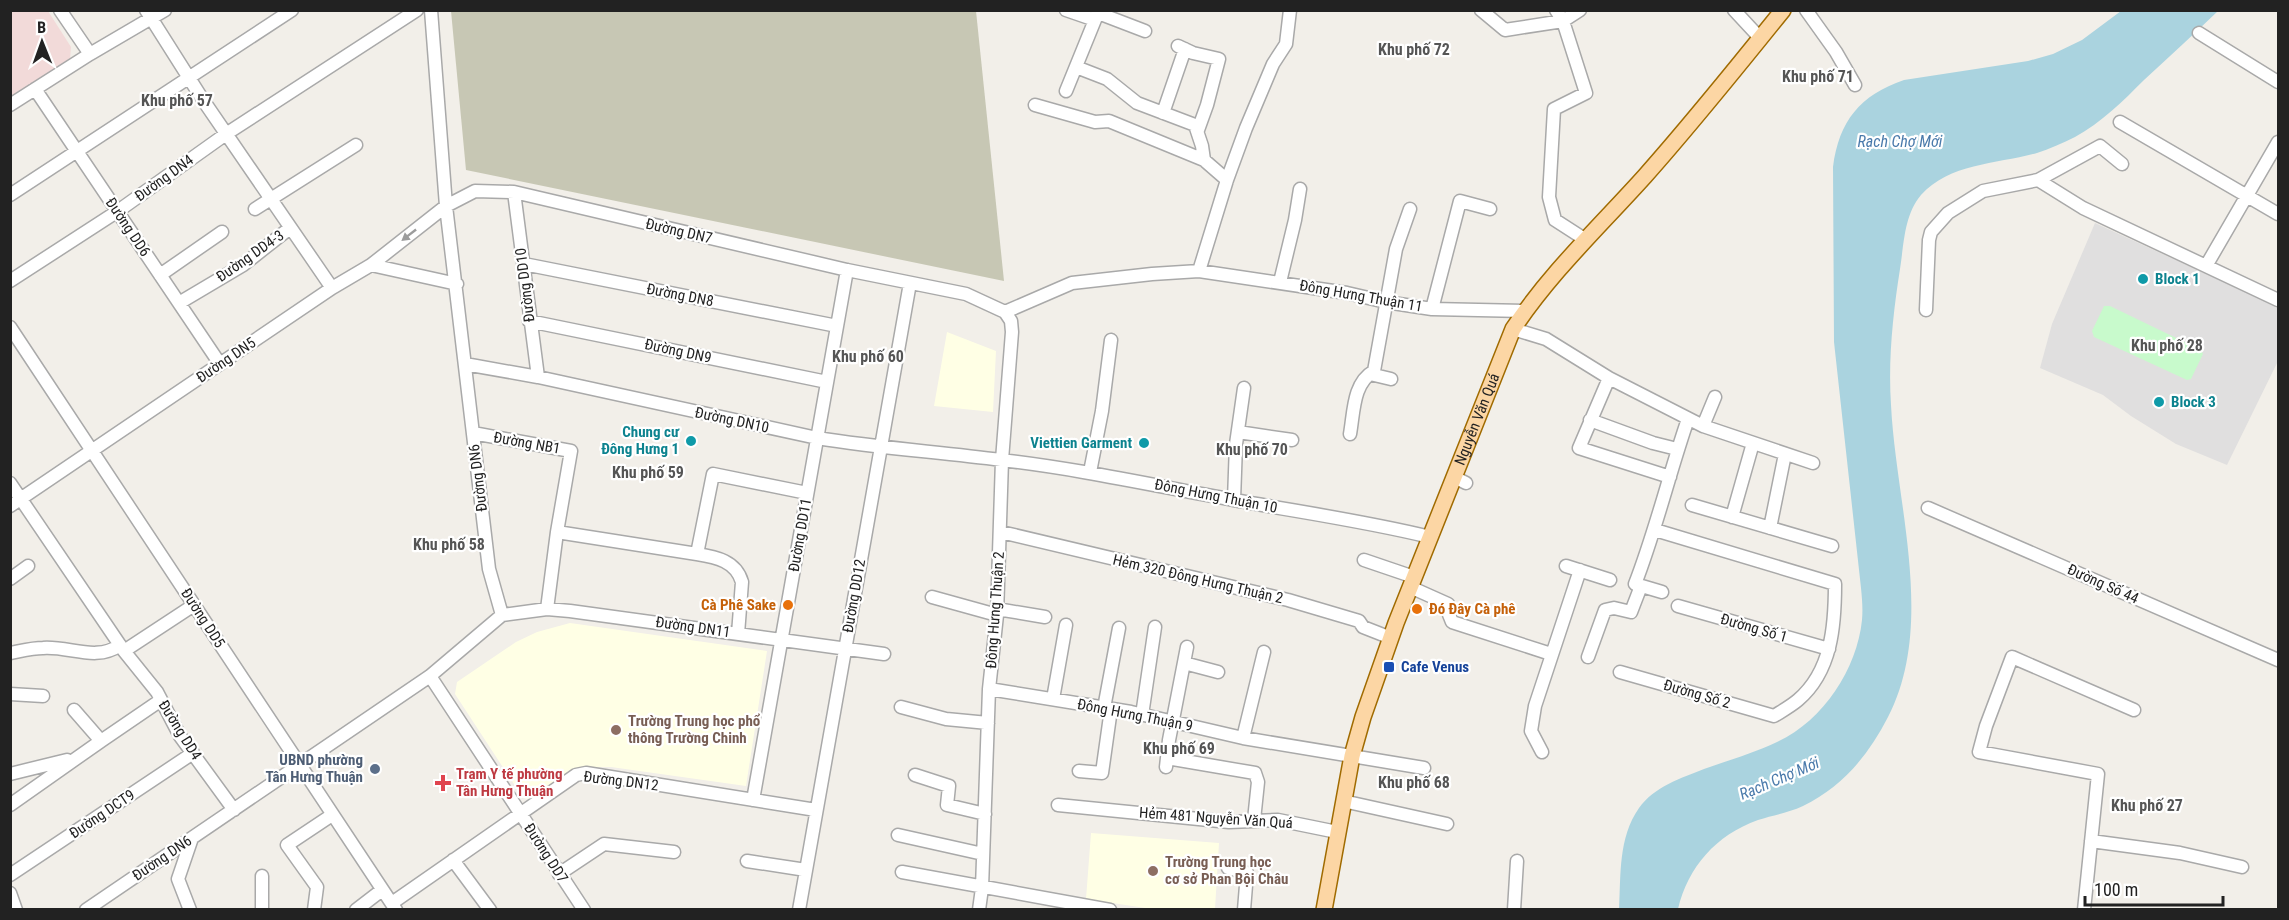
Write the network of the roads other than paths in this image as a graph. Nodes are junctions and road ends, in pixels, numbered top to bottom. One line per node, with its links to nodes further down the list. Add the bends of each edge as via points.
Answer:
1 (60, 10): 19 (street)
2 (165, 10): 13 (street)
3 (292, 10): 21 (street)
4 (417, 10): 31 (street, Đường DN4)
5 (431, 10): 44 (street, Đường DN6)
6 (1066, 10): 14 (street)
7 (1290, 10): 37 (street, via 1286,44 1273,64)
8 (1481, 10): 15 (street, via 1505,30)
9 (1580, 10): 15 (street)
10 (1734, 10): 18 (street)
11 (1783, 10): 18 (main road, Nguyễn Văn Quá)
12 (1806, 10): 23 (street)
13 (148, 14): 19 (street); 21 (street)
14 (1097, 15): 16 (street); 20 (street)
15 (1560, 16): 52 (street, via 1586,93 1554,109 1549,197 1555,220)
16 (1145, 31)
17 (2199, 33): 22 (street)
18 (1760, 38): 52 (main road, Nguyễn Văn Quá, via 1646,175)
19 (90, 54): 24 (street)
20 (1076, 67): 25 (street); 28 (street, via 1107,79 1137,103)
21 (189, 79): 31 (street); 34 (street)
22 (2278, 82)
23 (1855, 85)
24 (35, 89): 26 (street); 34 (street, Đường DD6)
25 (1066, 92)
26 (10, 105)
27 (1035, 105): 35 (street, via 1095,122 1109,121)
28 (1163, 113): 30 (street, via 1190,122); 30 (street, via 1182,48 1219,59)
29 (2120, 122): 42 (street)
30 (1198, 130): 35 (street)
31 (226, 134): 43 (street); 48 (street, Đường DN4)
32 (356, 145): 43 (street)
33 (2277, 148): 42 (street)
34 (77, 151): 41 (street); 48 (street, Đường DD6)
35 (1204, 160): 37 (street)
36 (2122, 164): 38 (street, via 2100,146)
37 (1227, 180): 57 (street)
38 (2038, 180): 55 (street, via 2083,208); 68 (street, via 1983,191 1948,213 1931,232)
39 (1300, 189): 60 (street)
40 (514, 192): 44 (street, Đường DN7, via 475,191); 53 (street, Đường DD10); 56 (street, Đường DN7)
41 (10, 195)
42 (2247, 196): 49 (street); 55 (street)
43 (270, 198): 45 (street); 50 (street)
44 (446, 206): 54 (street, Đường DN7, one-way to 54); 62 (street, Đường DN6)
45 (255, 209)
46 (1410, 209): 65 (street, via 1396,249)
47 (1490, 209): 67 (street, via 1460,201)
48 (117, 211): 58 (street, Đường DD6); 59 (street, Đường DN4)
49 (2278, 214)
50 (290, 228): 63 (street); 66 (street, Đường DD4-3, via 243,265)
51 (222, 231): 58 (street)
52 (1586, 240): 69 (main road, Nguyễn Văn Quá)
53 (524, 264): 71 (street, Đường DD10); 72 (street, Đường DN8)
54 (371, 265): 62 (street); 63 (street, Đường DN5)
55 (2206, 266): 64 (street)
56 (847, 270): 61 (street, Đường DN7); 72 (street, Đường DD11)
57 (1199, 271): 60 (street, Đông Hưng Thuận 11); 70 (street, Đông Hưng Thuận 11, via 1072,283)
58 (160, 274): 66 (street, Đường DD6)
59 (10, 281)
60 (1280, 282): 65 (street, Đông Hưng Thuận 11)
61 (910, 283): 70 (street, Đường DN7, via 966,294); 94 (street, Đường DD12)
62 (457, 284): 77 (street, Đường DN6)
63 (332, 288): 76 (street, Đường DN5)
64 (2278, 300)
65 (1386, 302): 67 (street, Đông Hưng Thuận 11); 78 (street, via 1374,371)
66 (179, 303): 76 (street, Đường DD6)
67 (1432, 309): 69 (street, Đông Hưng Thuận 11)
68 (1926, 310)
69 (1525, 311): 74 (main road, Nguyễn Văn Quá)
70 (1005, 312): 98 (street, Đông Hưng Thuận 2, via 1012,332)
71 (529, 321): 79 (street, Đường DD10); 82 (street, Đường DN9)
72 (837, 326): 82 (street, Đường DD11)
73 (10, 327): 96 (street, Đường DD5)
74 (1513, 329): 80 (street, via 1546,339); 114 (main road, Nguyễn Văn Quá, via 1460,480)
75 (1111, 340): 100 (street)
76 (220, 364): 96 (street, Đường DN5)
77 (465, 364): 79 (street, Đường DN10); 89 (street, Đường DN6)
78 (1370, 374): 81 (street); 90 (street, via 1364,377 1358,392)
79 (538, 377): 91 (street, Đường DN10)
80 (1609, 378): 85 (street); 86 (street)
81 (1391, 379)
82 (827, 382): 91 (street, Đường DD11)
83 (1245, 388): 88 (street)
84 (1715, 397): 87 (street)
85 (1688, 419): 87 (street); 95 (street)
86 (1590, 420): 95 (street); 101 (street, via 1579,448)
87 (1703, 426): 93 (street)
88 (1238, 432): 92 (street); 105 (street)
89 (473, 434): 112 (street, Đường NB1, via 571,451); 131 (street, Đường DN6, via 489,569)
90 (1350, 434)
91 (817, 438): 94 (street, Đường DN10); 103 (street, Đường DD11)
92 (1292, 441)
93 (1753, 443): 97 (street); 109 (street)
94 (881, 447): 98 (street, Đường DN10); 141 (street, Đường DD12)
95 (1677, 449): 101 (street)
96 (92, 451): 104 (street, Đường DN5); 127 (street, Đường DD5)
97 (1785, 454): 99 (street); 110 (street)
98 (1002, 460): 100 (street, Đông Hưng Thuận 10); 113 (street, Đông Hưng Thuận 2)
99 (1813, 463)
100 (1090, 472): 105 (street, Đông Hưng Thuận 10)
101 (1670, 477): 111 (street)
102 (10, 483): 104 (street)
103 (807, 493): 116 (street, via 713,474); 138 (street, Đường DD11)
104 (22, 499): 107 (street, Đường DN5); 140 (street, Đường DD4)
105 (1234, 500): 114 (street, Đông Hưng Thuận 10)
106 (1692, 505): 109 (street)
107 (10, 506)
108 (1928, 508): 148 (street, Đường Số 44)
109 (1732, 517): 110 (street)
110 (1770, 528): 115 (street)
111 (1655, 530): 124 (street, via 1635,584); 142 (street, via 1835,584 1835,617)
112 (557, 532): 116 (street); 129 (street)
113 (1001, 532): 130 (street, Đông Hưng Thuận 2); 137 (street, Hẻm 320 Đông Hưng Thuận 2, via 1287,600 1359,621 1363,627)
114 (1430, 537): 123 (main road, Nguyễn Văn Quá)
115 (1828, 545)
116 (697, 554): 136 (street, via 725,561 740,576)
117 (1364, 560): 123 (street)
118 (28, 566): 121 (street)
119 (1566, 566): 120 (street)
120 (1580, 570): 122 (street); 146 (street)
121 (10, 579)
122 (1611, 580)
123 (1412, 582): 137 (main road, Nguyễn Văn Quá); 146 (street, via 1448,604 1452,622)
124 (1641, 586): 125 (street); 147 (street, via 1630,612 1605,610)
125 (1662, 592)
126 (932, 597): 130 (street)
127 (194, 605): 140 (street); 171 (street, Đường DD5)
128 (1678, 606): 142 (street, Đường Số 1)
129 (547, 609): 131 (street, Đường DN11); 136 (street, Đường DN11)
130 (997, 612): 132 (street); 153 (street, Đông Hưng Thuận 2)
131 (502, 615): 152 (street, Đường DN6)
132 (1046, 617)
133 (1066, 625): 156 (street)
134 (1155, 627): 162 (street)
135 (1119, 628): 159 (street)
136 (738, 634): 138 (street, Đường DN11)
137 (1391, 638): 169 (main road, Nguyễn Văn Quá)
138 (781, 639): 141 (street, Đường DN11); 176 (street, Đường DD11)
139 (1187, 647): 149 (street)
140 (122, 648): 144 (street, via 105,653 44,647); 157 (street, Đường DD4)
141 (845, 648): 145 (street, Đường DN11); 181 (street, Đường DD12)
142 (1829, 649): 151 (street, Đường Số 2, via 1809,688 1774,716)
143 (1264, 652): 165 (street)
144 (10, 653)
145 (884, 654)
146 (1551, 654): 167 (street, via 1531,731)
147 (1588, 657)
148 (2278, 660)
149 (1184, 663): 150 (street); 163 (street)
150 (1218, 672)
151 (1620, 672)
152 (430, 676): 171 (street, Đường DN6); 182 (street, Đường DD7)
153 (989, 688): 156 (street, Đông Hưng Thuận 9); 164 (street, Đông Hưng Thuận 2)
154 (10, 694): 155 (street)
155 (43, 696)
156 (1053, 699): 159 (street, Đông Hưng Thuận 9)
157 (161, 700): 166 (street); 168 (street, Đường DD4)
158 (901, 707): 164 (street)
159 (1107, 708): 162 (street, Đông Hưng Thuận 9); 173 (street, via 1102,773)
160 (74, 710): 166 (street)
161 (2134, 711): 190 (street, via 2012,657 1986,726 1980,752 2098,774)
162 (1142, 715): 163 (street, Đông Hưng Thuận 9)
163 (1172, 722): 165 (street, Đông Hưng Thuận 9); 185 (street, via 1166,762 1255,773 1258,782)
164 (988, 723): 183 (street, Đông Hưng Thuận 2)
165 (1243, 738): 169 (street, Đông Hưng Thuận 9)
166 (101, 741): 170 (street)
167 (1542, 752)
168 (193, 753): 180 (street, Đường DD4); 201 (street, Đường DCT9)
169 (1352, 756): 172 (street, Đông Hưng Thuận 9); 177 (main road, Nguyễn Văn Quá)
170 (74, 759): 174 (street); 178 (street)
171 (299, 765): 180 (street, Đường DN6); 184 (street, Đường DD5)
172 (1424, 768)
173 (1079, 771)
174 (10, 774)
175 (915, 775): 183 (street, via 950,786 947,805)
176 (753, 800): 181 (street, Đường DN12); 182 (street, Đường DN12, via 586,773 576,775)
177 (1343, 801): 186 (street); 187 (main road, Nguyễn Văn Quá)
178 (10, 805)
179 (1058, 805): 185 (street, Hẻm 481 Nguyễn Văn Quá, via 1229,822)
180 (234, 810): 189 (street, Đường DN6)
181 (816, 810): 198 (street, Đường DD12)
182 (520, 814): 193 (street, Đường DN12); 200 (street, Đường DD7)
183 (985, 814): 192 (street, Đông Hưng Thuận 2)
184 (332, 815): 204 (street, Đường DD5); 212 (street, via 286,845 317,887)
185 (1254, 820): 187 (street, Hẻm 481 Nguyễn Văn Quá, via 1278,820)
186 (1448, 824)
187 (1337, 832): 220 (main road, Nguyễn Văn Quá)
188 (898, 835): 192 (street)
189 (192, 838): 209 (street, Đường DN6); 210 (street, via 178,879)
190 (2091, 841): 196 (street, via 2180,853); 222 (street)
191 (674, 852): 200 (street, via 604,844)
192 (983, 854): 203 (street, Đông Hưng Thuận 2)
193 (453, 860): 206 (street, Đường DN12); 214 (street)
194 (747, 861): 198 (street)
195 (1517, 861): 221 (street)
196 (2242, 867)
197 (1228, 868): 219 (street, via 1247,873)
198 (806, 870): 216 (street, Đường DD12)
199 (902, 872): 203 (street)
200 (559, 874): 215 (street, Đường DD7)
201 (10, 875)
202 (262, 876): 211 (street)
203 (982, 888): 207 (street); 217 (street, Đông Hưng Thuận 2)
204 (382, 890): 206 (street, Đường DD5); 213 (street)
205 (10, 893): 208 (street)
206 (394, 906)
207 (1079, 907): 218 (street)
208 (16, 909)
209 (86, 909)
210 (190, 909)
211 (262, 909)
212 (314, 909)
213 (356, 909)
214 (490, 909)
215 (584, 909)
216 (799, 909)
217 (979, 909)
218 (1110, 909)
219 (1244, 909)
220 (1324, 909)
221 (1514, 909)
222 (2084, 909)

